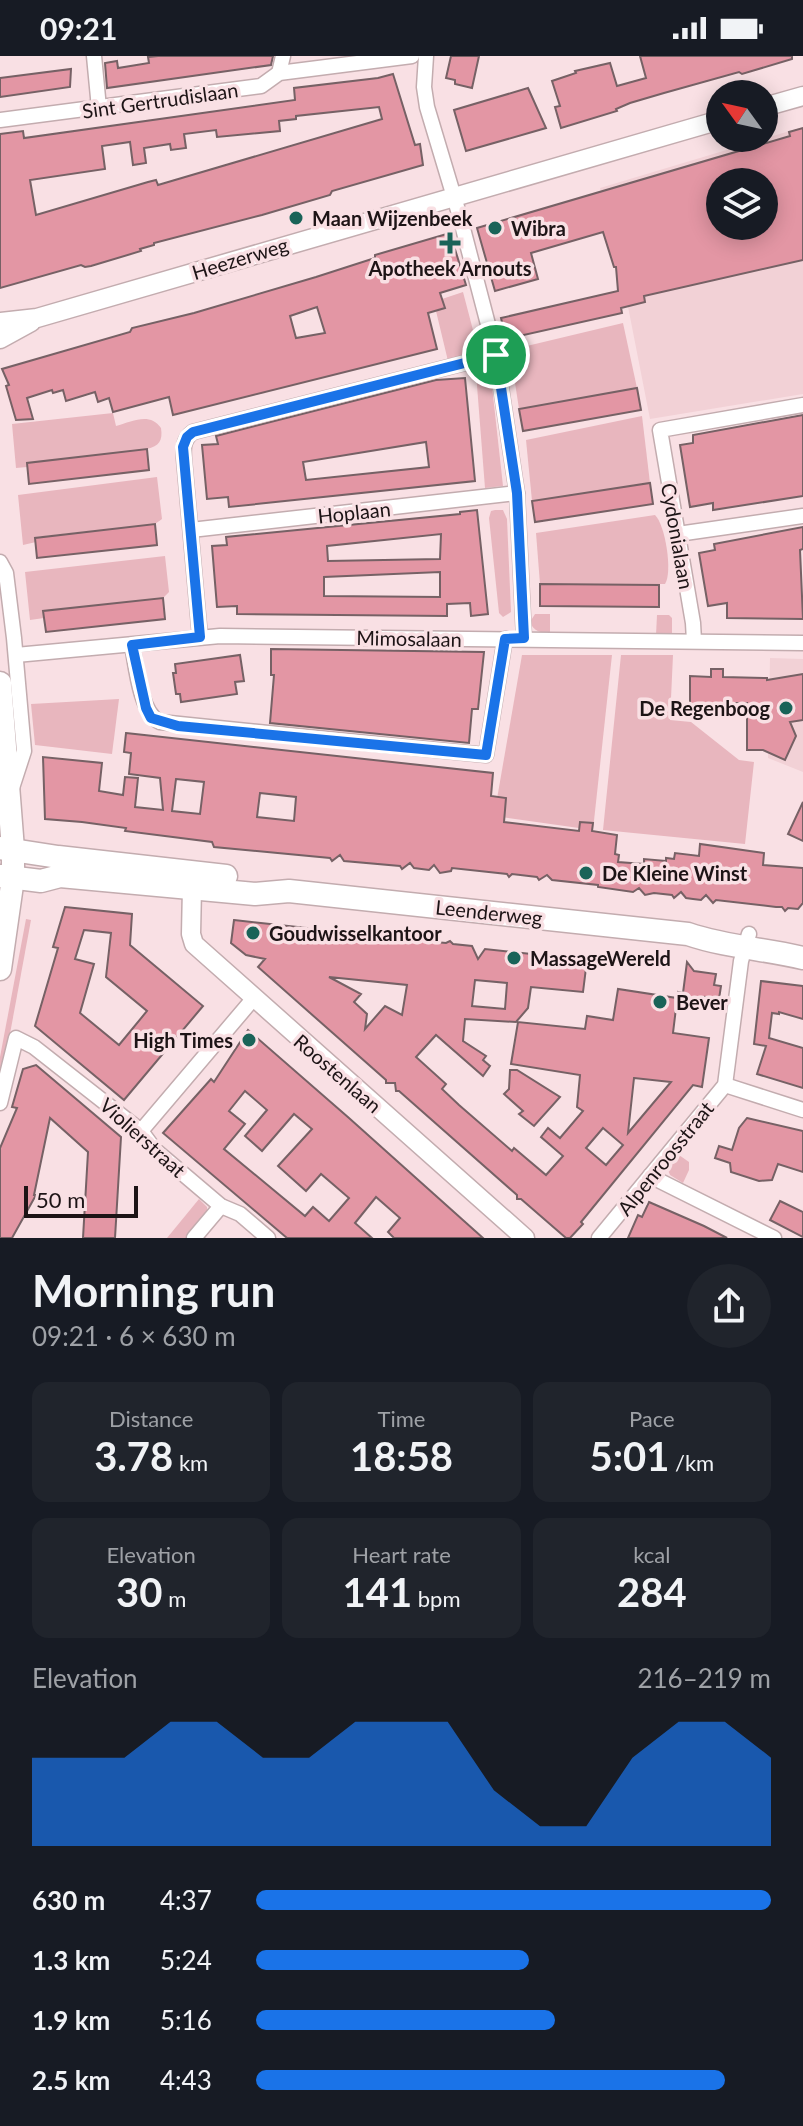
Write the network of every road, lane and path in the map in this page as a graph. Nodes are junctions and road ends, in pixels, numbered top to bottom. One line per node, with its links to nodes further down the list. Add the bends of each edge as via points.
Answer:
1 (94, 56): 8 (street)
2 (283, 56): 5 (street)
3 (412, 56): 5 (street, Sint Gertrudislaan)
4 (426, 56): 11 (street, via 427,107)
5 (279, 73): 8 (street, Sint Gertrudislaan, via 261,86)
6 (803, 96): 7 (street)
7 (778, 103)
8 (99, 108): 9 (street, Sint Gertrudislaan)
9 (0, 120)
10 (706, 124): 11 (street, Heezerweg)
11 (453, 195): 12 (street, Heezerweg); 15 (street)
12 (37, 318): 13 (street, Heezerweg); 14 (street, Heezerweg)
13 (0, 322)
14 (0, 339)
15 (496, 355): 17 (street); 19 (street, via 193,432 183,447)
16 (803, 405): 20 (street, Cydonialaan, via 660,430)
17 (517, 493): 19 (street, Hoplaan); 23 (street)
18 (803, 516): 20 (street)
19 (191, 530): 22 (street)
20 (678, 534): 25 (street, Cydonialaan)
21 (0, 562): 28 (street, via 6,573)
22 (200, 637): 24 (street, Mimosalaan); 27 (street, Mimosalaan)
23 (524, 638): 24 (street, Mimosalaan); 25 (street, Mimosalaan)
24 (505, 639): 27 (street, via 486,755 160,722 146,708)
25 (694, 641): 26 (street, Mimosalaan)
26 (803, 643)
27 (132, 645): 28 (street, Mimosalaan)
28 (16, 655): 30 (street, via 24,751)
29 (0, 683): 30 (main road)
30 (10, 796): 31 (main road)
31 (6, 848): 32 (main road); 34 (main road, Leenderweg, via 258,879)
32 (6, 877): 33 (main road, Leenderweg, via 41,881 60,876); 38 (main road)
33 (192, 888): 34 (main road, Leenderweg, via 255,894); 39 (street, Roostenlaan, via 194,944)
34 (289, 891): 35 (main road, Leenderweg, via 688,934 717,929)
35 (747, 940): 36 (main road, Leenderweg); 37 (main road, Leenderweg); 40 (street, Alpenroosstraat)
36 (803, 944)
37 (803, 958)
38 (0, 969)
39 (253, 999): 43 (street); 48 (street, Roostenlaan)
40 (725, 1085): 42 (street); 44 (street, Alpenroosstraat)
41 (0, 1103): 43 (street, Violierstraat, via 16,1038)
42 (803, 1110)
43 (141, 1131): 45 (street, Violierstraat, via 155,1150)
44 (650, 1176): 49 (street, Alpenroosstraat); 50 (street)
45 (221, 1206): 46 (street); 47 (street, Violierstraat, via 240,1214)
46 (194, 1238)
47 (268, 1238)
48 (525, 1238)
49 (599, 1238)
50 (774, 1238)

